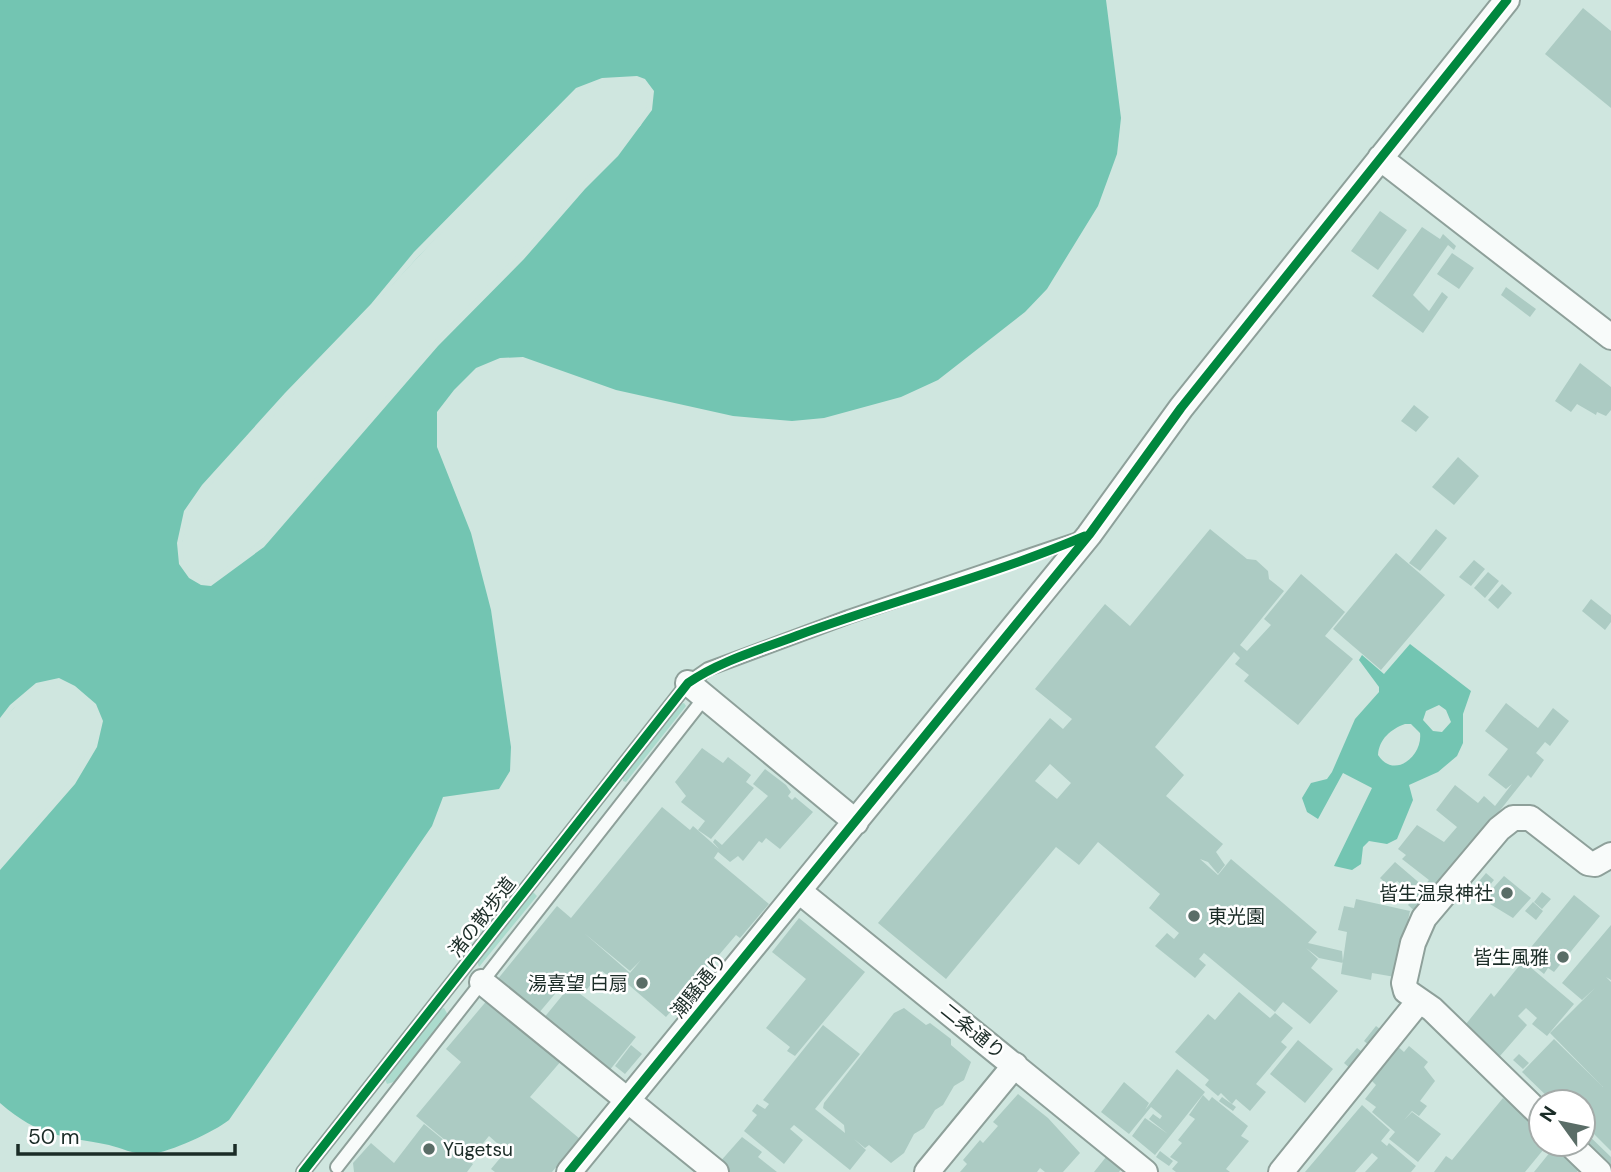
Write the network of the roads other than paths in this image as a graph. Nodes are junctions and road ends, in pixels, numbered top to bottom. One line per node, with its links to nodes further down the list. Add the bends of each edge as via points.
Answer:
1 (1507, 0): 2 (street, 潮騒通り)
2 (1380, 158): 3 (street); 4 (street, 潮騒通り, via 1181,408)
3 (1611, 337)
4 (1089, 535): 5 (lane, via 708,669); 8 (street, 潮騒通り)
5 (696, 690): 6 (lane, 渚の散歩道); 7 (lane); 8 (street)
6 (604, 789): 7 (lane); 10 (lane, 渚の散歩道)
7 (622, 803): 11 (lane)
8 (856, 822): 12 (street, 潮騒通り)
9 (1611, 855): 14 (street, via 1588,863 1530,818 1513,818 1424,918 1404,983 1406,991)
10 (547, 862): 11 (lane); 13 (lane, 渚の散歩道)
11 (565, 876): 13 (lane)
12 (799, 891): 15 (street, 二条通り); 18 (street, 潮騒通り)
13 (473, 975): 16 (lane, 渚の散歩道); 17 (lane); 18 (street)
14 (1419, 1001): 19 (street); 28 (street)
15 (1015, 1065): 26 (street); 27 (street, 二条通り)
16 (376, 1080): 17 (lane); 20 (lane, 渚の散歩道)
17 (394, 1094): 22 (lane)
18 (629, 1099): 24 (street, 潮騒通り); 25 (street)
19 (1527, 1101)
20 (319, 1152): 22 (lane); 23 (lane, 渚の散歩道)
21 (1584, 1158): 29 (street)
22 (338, 1170)
23 (303, 1172)
24 (569, 1172)
25 (716, 1172)
26 (927, 1172)
27 (1145, 1172)
28 (1281, 1172)
29 (1599, 1172)

